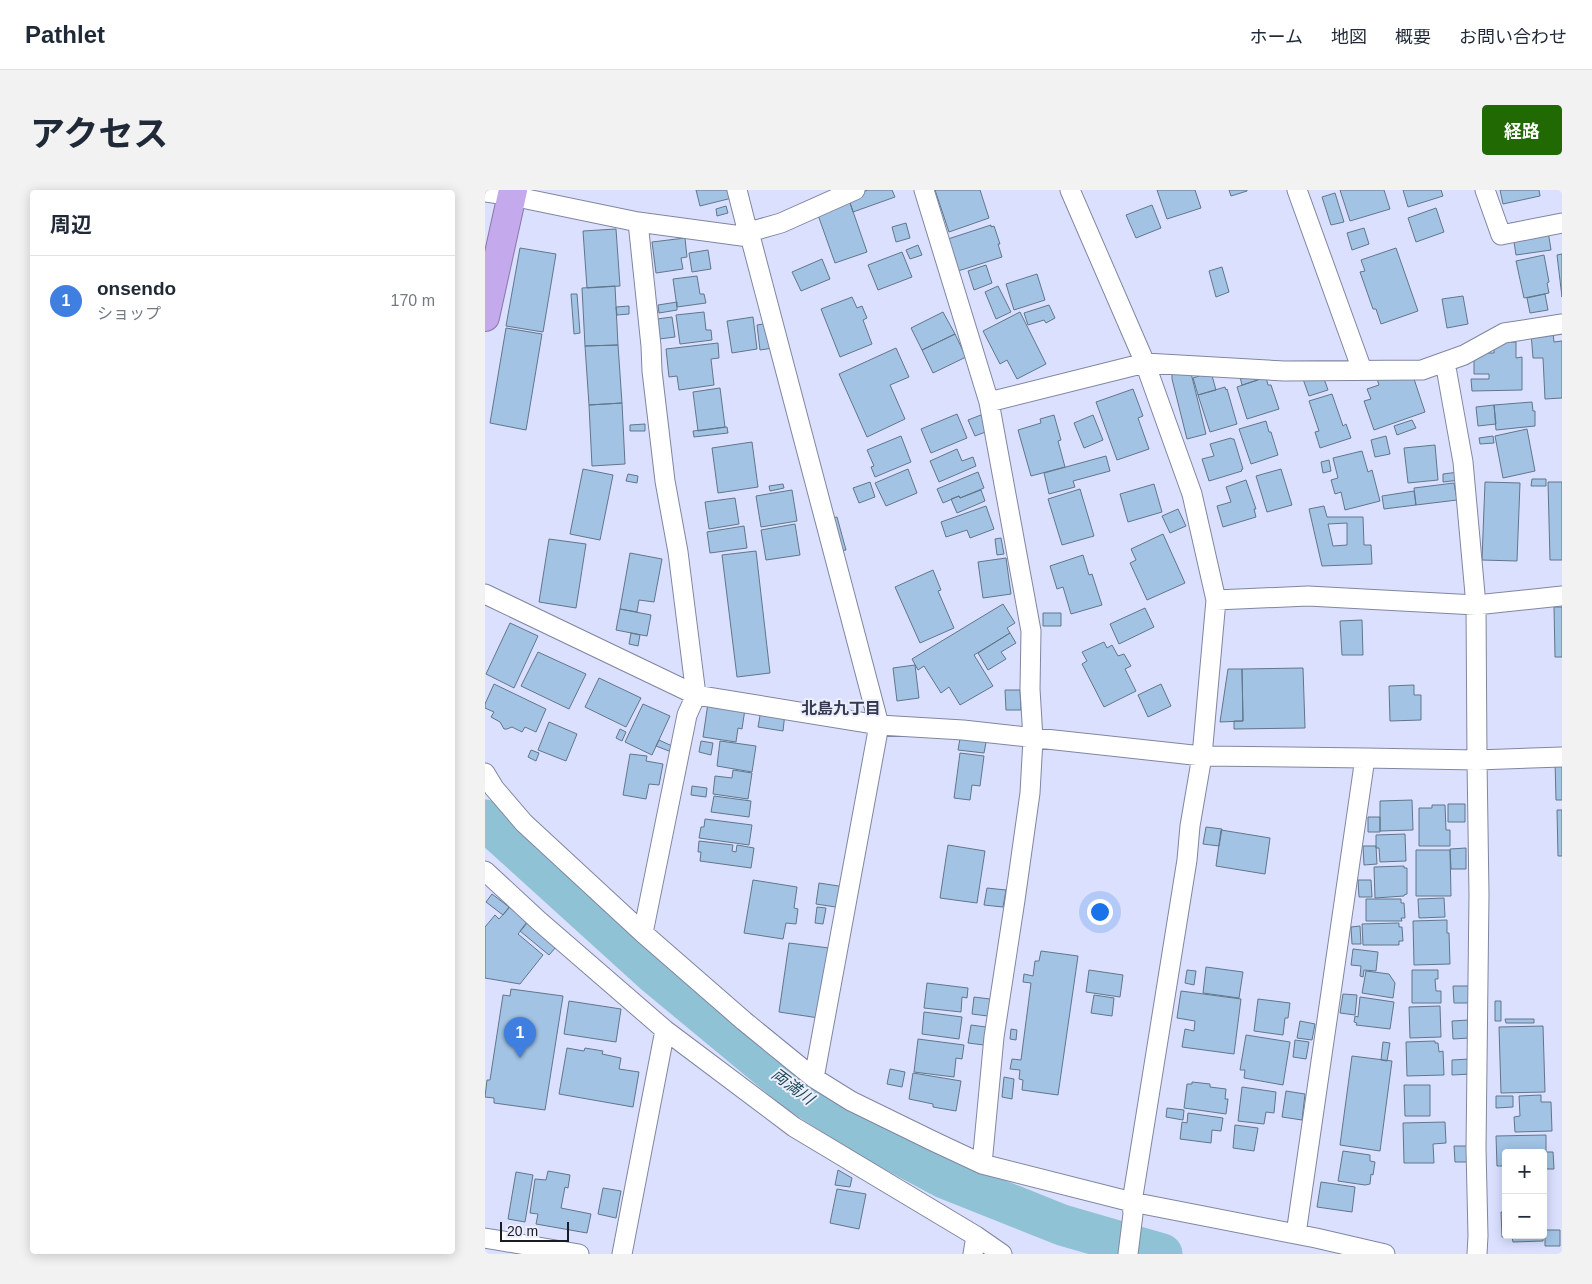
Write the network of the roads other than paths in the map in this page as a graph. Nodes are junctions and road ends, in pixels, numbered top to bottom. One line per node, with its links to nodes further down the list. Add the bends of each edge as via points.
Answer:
1 (737, 190): 11 (street)
2 (855, 190): 11 (street)
3 (924, 190): 17 (street)
4 (1070, 190): 15 (street)
5 (1297, 190): 16 (street)
6 (1485, 190): 10 (street, via 1501,235)
7 (485, 192): 8 (street)
8 (512, 193): 9 (street); 12 (highway)
9 (638, 222): 11 (street); 22 (street, via 665,481 678,552)
10 (1562, 223)
11 (749, 234): 23 (street)
12 (485, 317)
13 (1562, 324): 14 (street, via 1504,333)
14 (1445, 362): 16 (street, via 1422,370); 21 (street, via 1463,462)
15 (1145, 363): 16 (street, via 1284,371); 17 (street); 20 (street, via 1192,494)
16 (1362, 370)
17 (989, 402): 24 (street, via 1031,631)
18 (485, 594): 22 (street)
19 (1562, 596): 21 (street)
20 (1216, 600): 21 (street, via 1308,596); 25 (street)
21 (1476, 605): 28 (street)
22 (696, 695): 23 (street); 31 (street, via 687,715)
23 (879, 724): 24 (street); 33 (street)
24 (1033, 738): 25 (street); 34 (street, via 1030,793 994,1037)
25 (1202, 756): 27 (street); 35 (street)
26 (1562, 757): 28 (street)
27 (1365, 758): 28 (street); 36 (street)
28 (1477, 760): 44 (street)
29 (485, 774): 31 (street, via 524,823)
30 (485, 871): 32 (street)
31 (643, 933): 33 (street)
32 (665, 1030): 38 (street, via 794,1127); 40 (street)
33 (815, 1078): 34 (street, via 851,1101)
34 (982, 1164): 35 (street)
35 (1133, 1208): 36 (street); 42 (street)
36 (1296, 1234): 43 (street)
37 (485, 1238): 39 (street)
38 (975, 1245): 41 (street)
39 (579, 1254)
40 (622, 1254)
41 (1002, 1254)
42 (1128, 1254)
43 (1385, 1254)
44 (1477, 1254)

